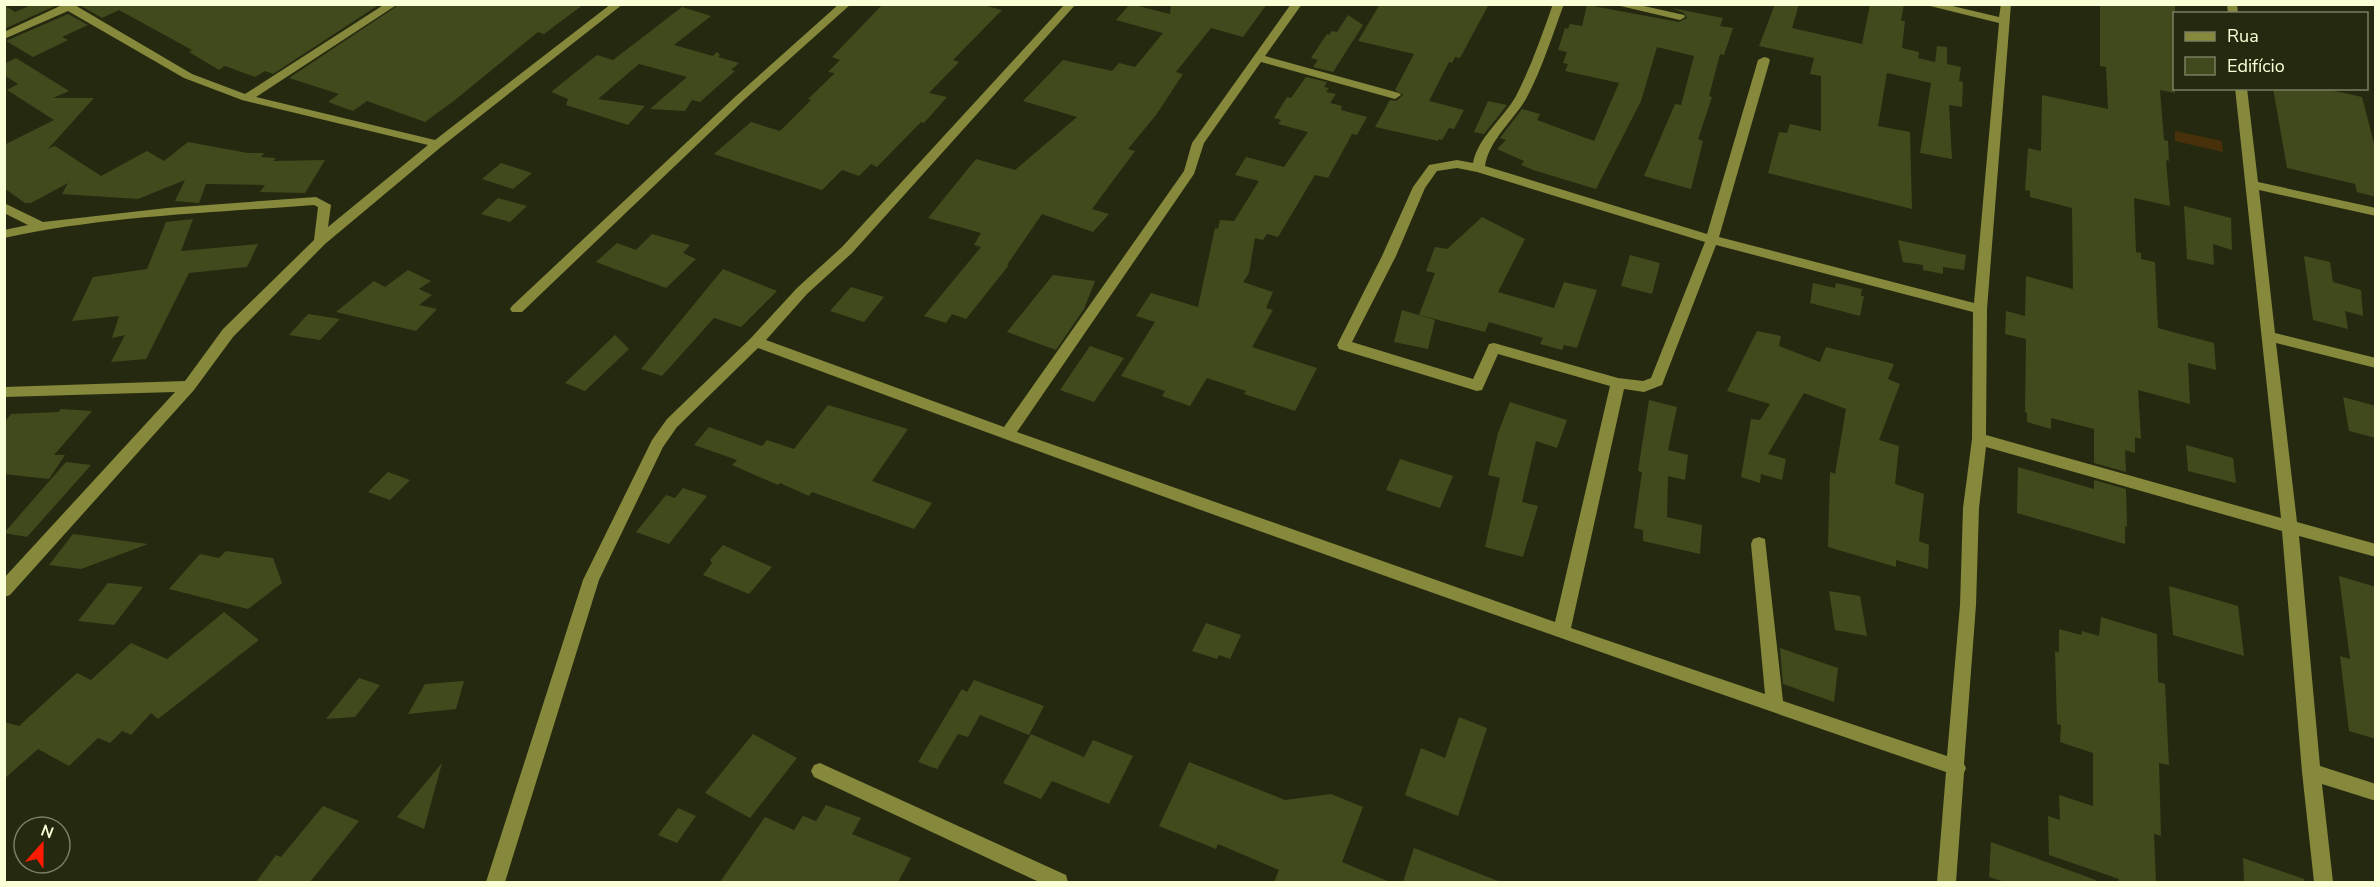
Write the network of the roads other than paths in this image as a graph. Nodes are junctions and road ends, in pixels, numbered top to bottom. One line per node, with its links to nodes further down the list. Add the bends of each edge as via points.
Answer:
1 (393, 4): 18 (street)
2 (618, 4): 19 (street)
3 (846, 4): 28 (street, via 740,98)
4 (1071, 4): 31 (street, via 847,250 802,291)
5 (1297, 4): 14 (street)
6 (1559, 4): 20 (street, via 1513,111 1488,141)
7 (1617, 4): 11 (street)
8 (1927, 4): 12 (street)
9 (2006, 4): 12 (street)
10 (66, 6): 13 (street); 18 (street, via 188,76)
11 (1680, 17)
12 (2006, 21): 29 (street)
13 (4, 36)
14 (1259, 58): 17 (street); 36 (street, via 1198,143 1190,171)
15 (1764, 60): 26 (street)
16 (2241, 90): 21 (street)
17 (1395, 95)
18 (246, 98): 19 (street)
19 (437, 144): 27 (street)
20 (1479, 168): 26 (street); 33 (street, via 1444,164 1426,175 1344,345 1477,386 1494,348)
21 (2250, 184): 23 (street); 30 (street)
22 (4, 207): 24 (street)
23 (2376, 212)
24 (41, 226): 25 (street); 27 (street, via 316,201 325,206)
25 (4, 234)
26 (1713, 240): 29 (street); 33 (street, via 1658,381 1644,387)
27 (320, 241): 34 (street, via 228,333)
28 (517, 309)
29 (1980, 309): 37 (street)
30 (2268, 336): 32 (street); 38 (street)
31 (756, 342): 36 (street); 48 (street, via 672,423 619,519 591,580)
32 (2376, 363)
33 (1618, 383): 42 (street)
34 (189, 386): 35 (street); 41 (street)
35 (4, 392)
36 (1007, 435): 42 (street)
37 (1979, 439): 38 (street); 44 (street, via 1971,508)
38 (2290, 528): 40 (street); 46 (street)
39 (1759, 544): 43 (street)
40 (2376, 551)
41 (4, 590)
42 (1561, 633): 43 (street)
43 (1776, 706): 44 (street)
44 (1957, 768): 50 (street)
45 (820, 771): 49 (street)
46 (2312, 772): 47 (street); 51 (street)
47 (2376, 793)
48 (495, 882)
49 (1059, 882)
50 (1946, 882)
51 (2324, 882)

